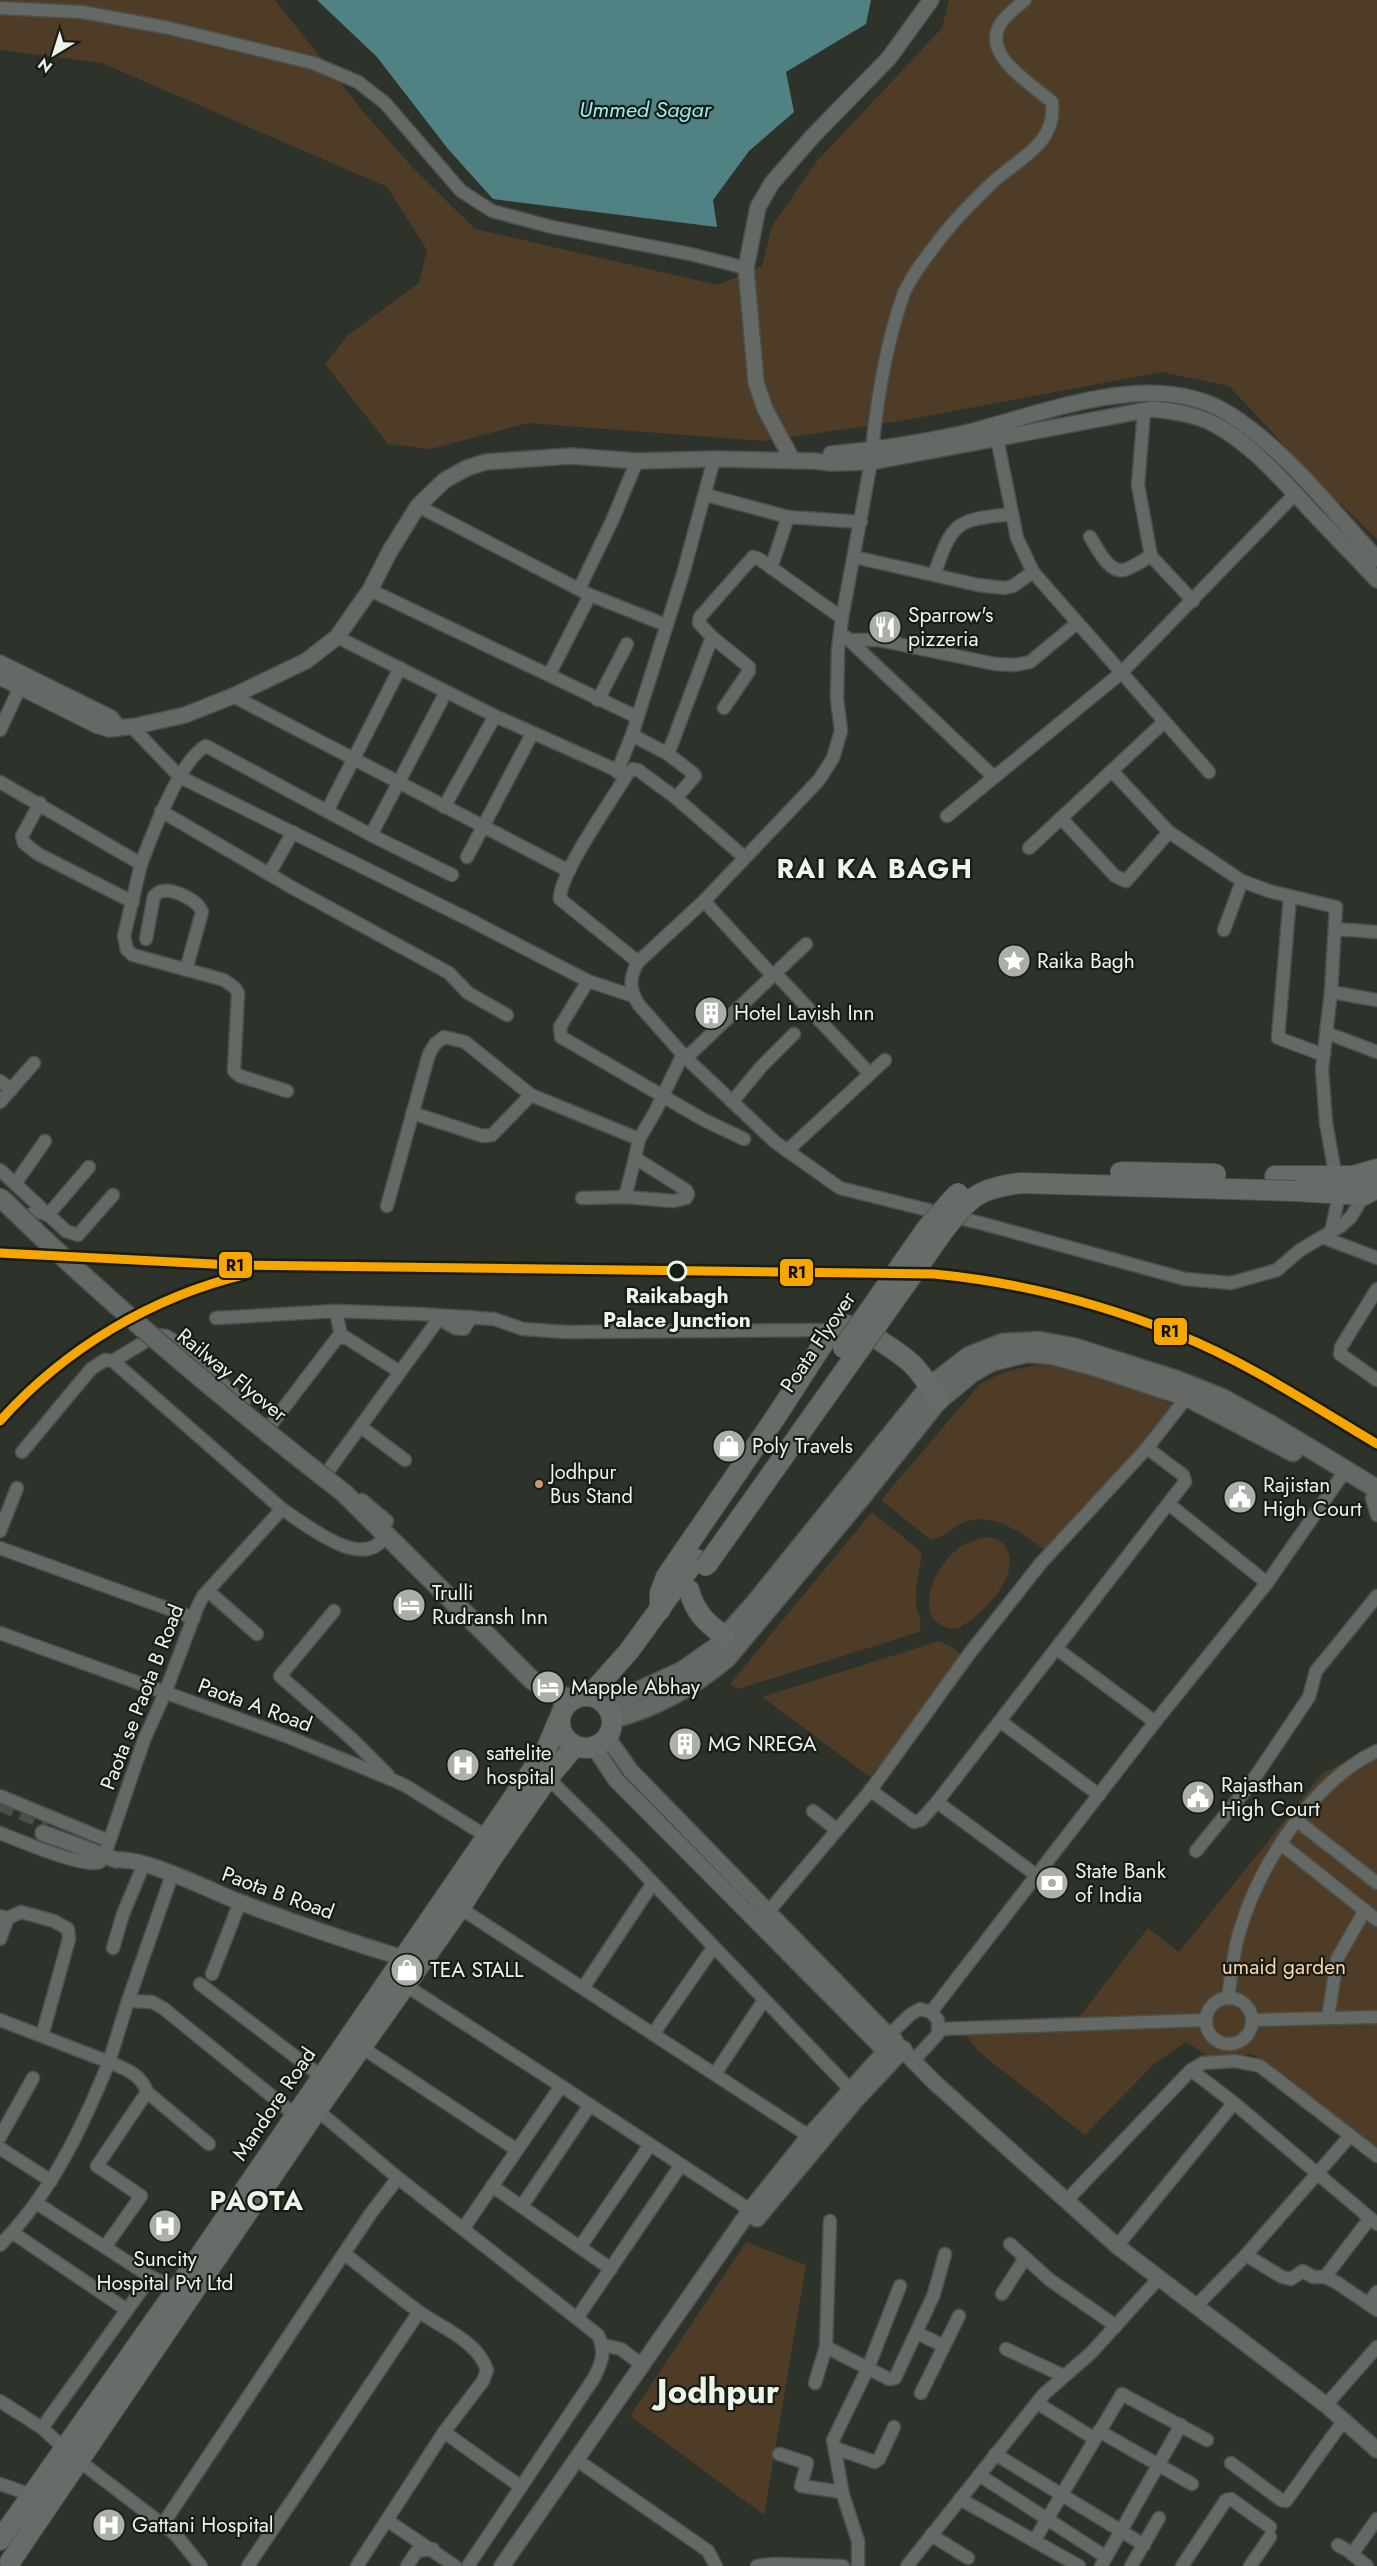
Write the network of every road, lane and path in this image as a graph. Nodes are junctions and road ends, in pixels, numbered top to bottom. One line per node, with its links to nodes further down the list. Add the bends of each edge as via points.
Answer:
1 (931, 0): 4 (street, via 889,58 772,183 759,207)
2 (1025, 0): 7 (street, via 1001,23 995,45 1000,57 1052,102 1053,117 1033,151 963,211 936,243 905,291 876,403)
3 (0, 8): 4 (street, via 82,12 169,27 312,63 358,82 385,103 461,191 492,211)
4 (746, 268): 10 (street, via 756,382 765,409)
5 (1144, 411): 6 (street); 11 (street, via 1175,411 1213,423 1251,450); 18 (street, via 1138,484)
6 (997, 438): 7 (street); 14 (street)
7 (872, 456): 10 (street, via 830,463); 16 (street); 20 (street, via 1069,404 1170,393 1199,398 1232,415 1262,439)
8 (714, 459): 9 (street); 10 (street); 12 (street)
9 (638, 461): 13 (street, via 571,456 485,462 445,480); 26 (street)
10 (793, 461)
11 (1296, 494): 24 (street); 27 (street)
12 (706, 495): 15 (street); 30 (street)
13 (418, 506): 25 (street); 26 (street)
14 (1012, 514): 22 (street, via 1017,538); 23 (street, via 974,518 954,529)
15 (788, 517): 16 (street); 21 (street)
16 (861, 522): 19 (street)
17 (1090, 537): 18 (street, via 1106,562 1116,569 1124,570)
18 (1150, 556): 27 (street)
19 (854, 557): 23 (street); 28 (street)
20 (1377, 559)
21 (771, 568): 28 (street); 33 (street, via 753,557 700,617 699,623)
22 (1033, 572): 23 (street, via 1004,588); 29 (street)
23 (934, 575)
24 (1377, 580)
25 (370, 590): 31 (street); 38 (street)
26 (584, 592): 30 (street); 38 (street)
27 (1193, 601): 37 (street)
28 (842, 618): 32 (street)
29 (1077, 623): 32 (street, via 1030,662 1015,665); 37 (street)
30 (666, 625): 46 (street)
31 (337, 636): 36 (street); 42 (street, via 306,661)
32 (845, 636): 58 (street); 74 (street, via 837,699 841,731 833,758 819,780)
33 (712, 637): 44 (street, via 749,667); 52 (street)
34 (627, 644): 43 (street)
35 (0, 663): 48 (street)
36 (400, 668): 41 (street); 53 (street)
37 (1121, 673): 47 (street); 58 (street)
38 (549, 675): 43 (street)
39 (0, 677): 40 (street)
40 (20, 687): 48 (street, via 96,725 110,729); 49 (street)
41 (446, 692): 45 (street); 60 (street)
42 (233, 696): 48 (street, via 185,715); 53 (street)
43 (598, 700): 46 (street)
44 (724, 708)
45 (495, 716): 50 (street); 63 (street)
46 (637, 717): 51 (street)
47 (1164, 722): 54 (street); 55 (street)
48 (125, 727): 57 (street)
49 (0, 730)
50 (532, 734): 56 (street); 68 (street)
51 (632, 735): 52 (street); 56 (street)
52 (668, 754): 61 (street, via 695,776)
53 (353, 760): 60 (street); 65 (street)
54 (1112, 771): 67 (street); 70 (street)
55 (1209, 772)
56 (622, 773): 61 (street, via 638,770); 76 (street)
57 (180, 777): 64 (street); 65 (street, via 206,746); 69 (street)
58 (994, 777): 66 (street)
59 (0, 782): 62 (street)
60 (399, 783): 63 (street); 71 (street)
61 (676, 798): 74 (street)
62 (40, 804): 75 (street); 82 (street, via 22,836 24,843 38,854)
63 (444, 807): 68 (street)
64 (161, 811): 75 (street); 77 (street)
65 (327, 811): 71 (street)
66 (947, 816)
67 (1061, 818): 70 (street, via 1114,876 1126,881); 72 (street)
68 (483, 828): 73 (street); 76 (street)
69 (293, 832): 77 (street); 91 (street)
70 (1169, 832): 79 (street)
71 (371, 835): 78 (street)
72 (1029, 848)
73 (467, 857)
74 (744, 857): 81 (street)
75 (141, 864): 82 (street)
76 (570, 871): 88 (street, via 560,890 560,899)
77 (269, 874): 95 (street, via 449,973 468,993)
78 (452, 875)
79 (1242, 881): 80 (street); 85 (street)
80 (1290, 897): 83 (street, via 1335,906); 99 (street, via 1278,1038)
81 (704, 901): 88 (street); 90 (street)
82 (133, 902): 89 (street, via 124,936 127,950)
83 (1336, 929): 84 (street); 92 (street)
84 (1377, 929)
85 (1224, 930)
86 (146, 939): 89 (street, via 154,896 164,891 195,901 201,912)
87 (806, 944): 90 (street)
88 (638, 962): 93 (street, via 631,974)
89 (186, 969): 106 (street, via 224,980 238,993 234,1071)
90 (774, 974): 100 (street); 103 (street)
91 (588, 981): 93 (street); 107 (street, via 560,1027 561,1037)
92 (1331, 992): 94 (street); 96 (street)
93 (633, 996): 100 (street)
94 (1377, 1000)
95 (507, 1015)
96 (1327, 1033): 98 (street); 99 (street)
97 (794, 1034): 110 (street)
98 (1377, 1052)
99 (1324, 1055): 121 (street, via 1322,1087)
100 (685, 1056): 107 (street); 110 (street)
101 (885, 1060): 103 (street)
102 (34, 1063): 105 (street)
103 (870, 1074): 115 (street)
104 (0, 1081): 105 (street)
105 (11, 1090): 109 (street)
106 (287, 1091)
107 (663, 1094): 112 (street); 113 (street)
108 (531, 1095): 111 (street, via 492,1136); 111 (street, via 465,1042 444,1037 429,1054); 112 (street)
109 (0, 1102)
110 (732, 1102): 115 (street)
111 (412, 1113): 126 (street)
112 (639, 1138): 116 (street)
113 (744, 1139)
114 (45, 1141): 120 (street)
115 (788, 1151): 130 (street, via 840,1188 1185,1279 1231,1283 1257,1277 1277,1270)
116 (635, 1158): 124 (street); 124 (street, via 688,1194 674,1201)
117 (89, 1167): 128 (street)
118 (0, 1170): 120 (street)
119 (1371, 1182): 121 (highway); 130 (street, via 1351,1217)
120 (15, 1184): 128 (street)
121 (1338, 1186): 130 (street); 159 (highway, Poata Flyover, bridge, via 1296,1191 1021,1183 981,1192 966,1203 945,1229); 159 (highway, Poata Flyover, bridge, via 1312,1177 1021,1170 988,1175 969,1184 927,1228)
122 (114, 1195): 128 (street, via 78,1235 66,1231)
123 (0, 1197): 129 (main road, Railway Flyover, bridge)
124 (625, 1197): 125 (street)
125 (582, 1198)
126 (387, 1206)
127 (0, 1214): 151 (main road, Railway Flyover, via 206,1400)
128 (48, 1215): 129 (street, via 37,1211)
129 (23, 1219): 151 (main road, Railway Flyover, bridge, via 163,1348)
130 (1326, 1234): 131 (street)
131 (1377, 1258)
132 (1377, 1289): 140 (street, via 1340,1354)
133 (336, 1311): 134 (street); 135 (street); 137 (street)
134 (471, 1317): 136 (street, via 494,1319 523,1329 566,1332); 139 (street, via 464,1329 438,1320)
135 (216, 1318)
136 (832, 1330): 141 (highway, via 850,1326 881,1342 905,1358); 164 (highway, via 666,1577 660,1593)
137 (341, 1336): 139 (street); 143 (street)
138 (113, 1361): 143 (street, via 156,1335 166,1336); 146 (street, via 105,1360 91,1369); 155 (street)
139 (400, 1372): 144 (street)
140 (1377, 1380)
141 (934, 1393): 142 (main road, via 991,1362 1027,1353 1093,1365); 149 (main road, via 969,1356 1002,1343 1039,1341 1073,1347 1222,1398 1273,1426); 153 (main road)
142 (1187, 1397): 145 (street); 149 (main road, via 1331,1474)
143 (270, 1426): 148 (street)
144 (361, 1427): 147 (street); 148 (street)
145 (1147, 1448): 154 (street, via 1185,1478); 179 (street, via 1041,1563)
146 (22, 1452)
147 (405, 1460)
148 (328, 1472): 157 (street)
149 (1342, 1476): 152 (main road); 160 (street)
150 (17, 1488): 156 (street)
151 (341, 1497): 157 (main road, Railway Flyover)
152 (1376, 1501)
153 (847, 1502): 169 (main road); 173 (main road, via 727,1659 701,1681 632,1714)
154 (1170, 1505): 160 (street); 170 (street)
155 (282, 1509): 157 (street, via 351,1548 367,1551); 162 (street, Paota se Paota B Road)
156 (0, 1531)
157 (385, 1532): 172 (main road); 173 (main road, via 532,1680)
158 (0, 1548): 166 (street)
159 (701, 1562): 161 (highway, Poata Flyover); 164 (highway, Poata Flyover)
160 (1267, 1583): 175 (street)
161 (689, 1590): 169 (highway, via 703,1620); 173 (highway, Poata Flyover)
162 (208, 1591): 166 (street, Paota se Paota B Road); 168 (street)
163 (1377, 1596): 191 (street, via 1316,1671 1309,1697 1249,1786)
164 (660, 1610): 173 (highway, Poata Flyover, via 629,1651)
165 (334, 1611): 178 (street, via 280,1676)
166 (194, 1618): 171 (street, Paota se Paota B Road)
167 (0, 1633): 171 (street, Paota A Road)
168 (257, 1634)
169 (726, 1637): 173 (main road, via 682,1671)
170 (1057, 1649): 174 (street); 175 (street)
171 (165, 1693): 178 (street, Paota A Road); 190 (street, Paota se Paota B Road, via 144,1740)
172 (560, 1717): 173 (highway, Mandore Road, via 564,1706); 173 (highway, via 563,1735); 188 (highway, Mandore Road, via 546,1750)
173 (595, 1718): 177 (highway, Mandore Road); 201 (street, via 631,1772)
174 (1000, 1721): 180 (street); 182 (street)
175 (1155, 1722): 180 (street)
176 (1377, 1751): 184 (street, via 1328,1785)
177 (548, 1778): 195 (street); 198 (highway, Mandore Road)
178 (393, 1780): 188 (street, Paota A Road)
179 (870, 1790): 182 (street, via 914,1822 921,1820); 186 (street)
180 (1099, 1795): 194 (street)
181 (0, 1797): 190 (street)
182 (937, 1802): 194 (street)
183 (813, 1811): 186 (street)
184 (1296, 1820): 189 (street); 196 (street)
185 (45, 1828): 190 (street, Paota B Road)
186 (837, 1830): 201 (street)
187 (0, 1833): 190 (street, via 89,1863 100,1862)
188 (486, 1836): 206 (highway, Mandore Road)
189 (1281, 1844): 199 (street); 211 (street, via 1240,1930)
190 (107, 1848): 192 (street, Paota B Road, via 123,1859)
191 (1196, 1851)
192 (144, 1864): 193 (street, Paota B Road); 204 (street)
193 (172, 1875): 197 (street, Paota B Road); 213 (street)
194 (1036, 1875): 214 (street)
195 (653, 1883): 205 (street); 210 (street)
196 (1377, 1883)
197 (240, 1902): 206 (street, Paota B Road); 207 (street)
198 (460, 1908): 206 (highway, Mandore Road); 210 (street)
199 (1365, 1910): 202 (street); 216 (street, via 1337,1959)
200 (4, 1917): 203 (street); 222 (street, via 21,1912 68,1929 69,1939)
201 (763, 1918): 224 (street)
202 (1377, 1920)
203 (0, 1938)
204 (113, 1948)
205 (713, 1948): 212 (street); 221 (street)
206 (410, 1963): 209 (highway, Mandore Road); 228 (highway, Mandore Road)
207 (212, 1974)
208 (200, 1984): 228 (street)
209 (405, 1984): 223 (highway, Mandore Road); 230 (street)
210 (583, 1988): 221 (street)
211 (1228, 1998): 218 (street, via 1211,2007); 219 (street, via 1242,2002)
212 (764, 2000): 227 (street); 231 (street)
213 (128, 2001): 225 (street); 236 (street, via 152,2002 163,2008)
214 (931, 2012): 220 (street); 224 (street, via 920,2009 910,2014)
215 (1377, 2017): 216 (street)
216 (1328, 2018): 219 (street)
217 (0, 2020): 222 (street)
218 (1206, 2020): 219 (street, via 1216,2040 1230,2044 1248,2034); 220 (street)
219 (1252, 2020)
220 (940, 2029): 224 (street, via 935,2038)
221 (653, 2034): 227 (street)
222 (42, 2036): 225 (street)
223 (361, 2047): 235 (highway, Mandore Road); 243 (street)
224 (897, 2049): 231 (street); 250 (street); 310 (street, via 761,2212)
225 (109, 2062): 232 (street, via 126,2068); 248 (street)
226 (1191, 2070): 233 (street); 239 (street, via 1203,2063 1235,2061 1260,2066); 250 (street)
227 (715, 2074): 238 (street)
228 (322, 2077): 236 (highway, Mandore Road)
229 (33, 2078): 237 (street)
230 (561, 2086): 234 (street); 243 (street)
231 (849, 2088): 238 (street)
232 (147, 2092): 240 (street); 261 (street, via 97,2166 141,2196)
233 (1234, 2103): 246 (street); 260 (street)
234 (590, 2105): 241 (street); 252 (street)
235 (316, 2110): 247 (street); 305 (highway, Mandore Road)
236 (295, 2115): 272 (highway, Mandore Road)
237 (0, 2136)
238 (809, 2136): 253 (street)
239 (1350, 2136): 244 (street); 246 (street)
240 (209, 2144)
241 (650, 2145): 245 (street); 262 (street)
242 (0, 2148): 248 (street)
243 (517, 2150): 249 (street)
244 (1377, 2156)
245 (681, 2165): 253 (street); 267 (street)
246 (1317, 2173): 255 (street); 265 (street)
247 (398, 2178): 256 (street); 263 (street)
248 (51, 2181): 251 (street)
249 (492, 2186): 252 (street); 256 (street)
250 (1067, 2200): 260 (street)
251 (38, 2204): 257 (street); 261 (street)
252 (522, 2206): 262 (street)
253 (750, 2210): 288 (street)
254 (830, 2221): 285 (street)
255 (1373, 2221): 269 (street)
256 (463, 2229): 280 (street)
257 (13, 2233): 259 (street); 277 (street)
258 (1010, 2244): 266 (street)
259 (0, 2245)
260 (1118, 2246): 270 (street)
261 (105, 2247): 268 (street)
262 (579, 2247): 267 (street)
263 (345, 2254): 278 (street); 323 (street)
264 (945, 2254): 282 (street)
265 (1246, 2254): 269 (street, via 1282,2277 1291,2279 1303,2271 1313,2277); 275 (street)
266 (1025, 2258): 274 (street); 281 (street)
267 (611, 2268): 280 (street)
268 (151, 2277): 272 (street); 277 (street)
269 (1324, 2277): 276 (street)
270 (1160, 2278): 275 (street); 281 (street)
271 (900, 2286): 289 (street)
272 (177, 2289): 305 (highway, Mandore Road)
273 (1377, 2292): 276 (street)
274 (1002, 2294)
275 (1196, 2306): 295 (street)
276 (1372, 2307)
277 (127, 2310): 299 (street)
278 (419, 2312): 300 (street, via 477,2352 487,2370); 337 (street)
279 (959, 2316): 284 (street)
280 (577, 2318): 283 (street, via 598,2335)
281 (1116, 2326): 290 (street)
282 (917, 2333): 284 (street); 289 (street, via 895,2378)
283 (603, 2345): 288 (street, via 621,2349); 314 (street, via 603,2361 594,2378)
284 (944, 2346): 292 (street)
285 (826, 2347): 289 (street); 291 (street)
286 (1377, 2347): 295 (street)
287 (1005, 2349): 290 (street)
288 (642, 2365): 342 (street)
289 (868, 2368): 303 (street, via 833,2440)
290 (1064, 2376): 294 (street)
291 (815, 2383)
292 (921, 2393)
293 (0, 2401): 299 (street)
294 (1037, 2403): 301 (street); 307 (street)
295 (1326, 2405): 296 (street)
296 (1344, 2420): 304 (street); 308 (street, via 1286,2501)
297 (1181, 2425): 301 (street, via 1122,2394); 302 (street); 309 (street)
298 (894, 2427): 303 (street, via 875,2462)
299 (42, 2428): 305 (street)
300 (444, 2432): 314 (street); 322 (street)
301 (1097, 2435): 309 (street); 317 (street)
302 (1207, 2440)
303 (835, 2448): 315 (street)
304 (1377, 2450)
305 (71, 2454): 316 (highway, Mandore Road); 323 (street); 332 (highway, Mandore Road)
306 (779, 2454): 315 (street, via 807,2463 801,2486)
307 (995, 2454): 311 (street); 317 (street)
308 (1232, 2463)
309 (1158, 2464): 313 (street); 324 (street)
310 (584, 2465): 343 (street); 344 (street, via 708,2552)
311 (979, 2475): 318 (street); 321 (street)
312 (0, 2484): 316 (street)
313 (1192, 2484)
314 (521, 2487): 341 (street)
315 (842, 2492): 347 (street, via 858,2541)
316 (32, 2495): 326 (highway, Mandore Road)
317 (1061, 2495): 321 (street); 324 (street)
318 (960, 2499): 325 (street); 327 (street)
319 (1159, 2518): 328 (street)
320 (1377, 2519): 334 (street)
321 (1046, 2520): 327 (street); 333 (street)
322 (388, 2521): 330 (street); 338 (street)
323 (163, 2524): 336 (street)
324 (1120, 2532): 328 (street); 333 (street)
325 (931, 2535): 331 (street); 348 (street)
326 (0, 2540)
327 (1034, 2541): 349 (street)
328 (1144, 2545): 350 (street)
329 (1338, 2546): 334 (street)
330 (433, 2549): 339 (street, via 417,2551); 340 (street)
331 (968, 2558)
332 (6, 2559)
333 (1103, 2561)
334 (1358, 2561)
335 (786, 2565): 345 (street); 346 (street)
336 (201, 2566)
337 (248, 2566)
338 (357, 2566)
339 (407, 2566)
340 (455, 2566)
341 (468, 2566)
342 (502, 2566)
343 (511, 2566)
344 (716, 2566)
345 (757, 2566)
346 (843, 2566)
347 (858, 2566)
348 (907, 2566)
349 (1079, 2566)
350 (1131, 2566)
351 (1182, 2566): 352 (street, via 1226,2500 1231,2499 1270,2532)
352 (1250, 2566)

